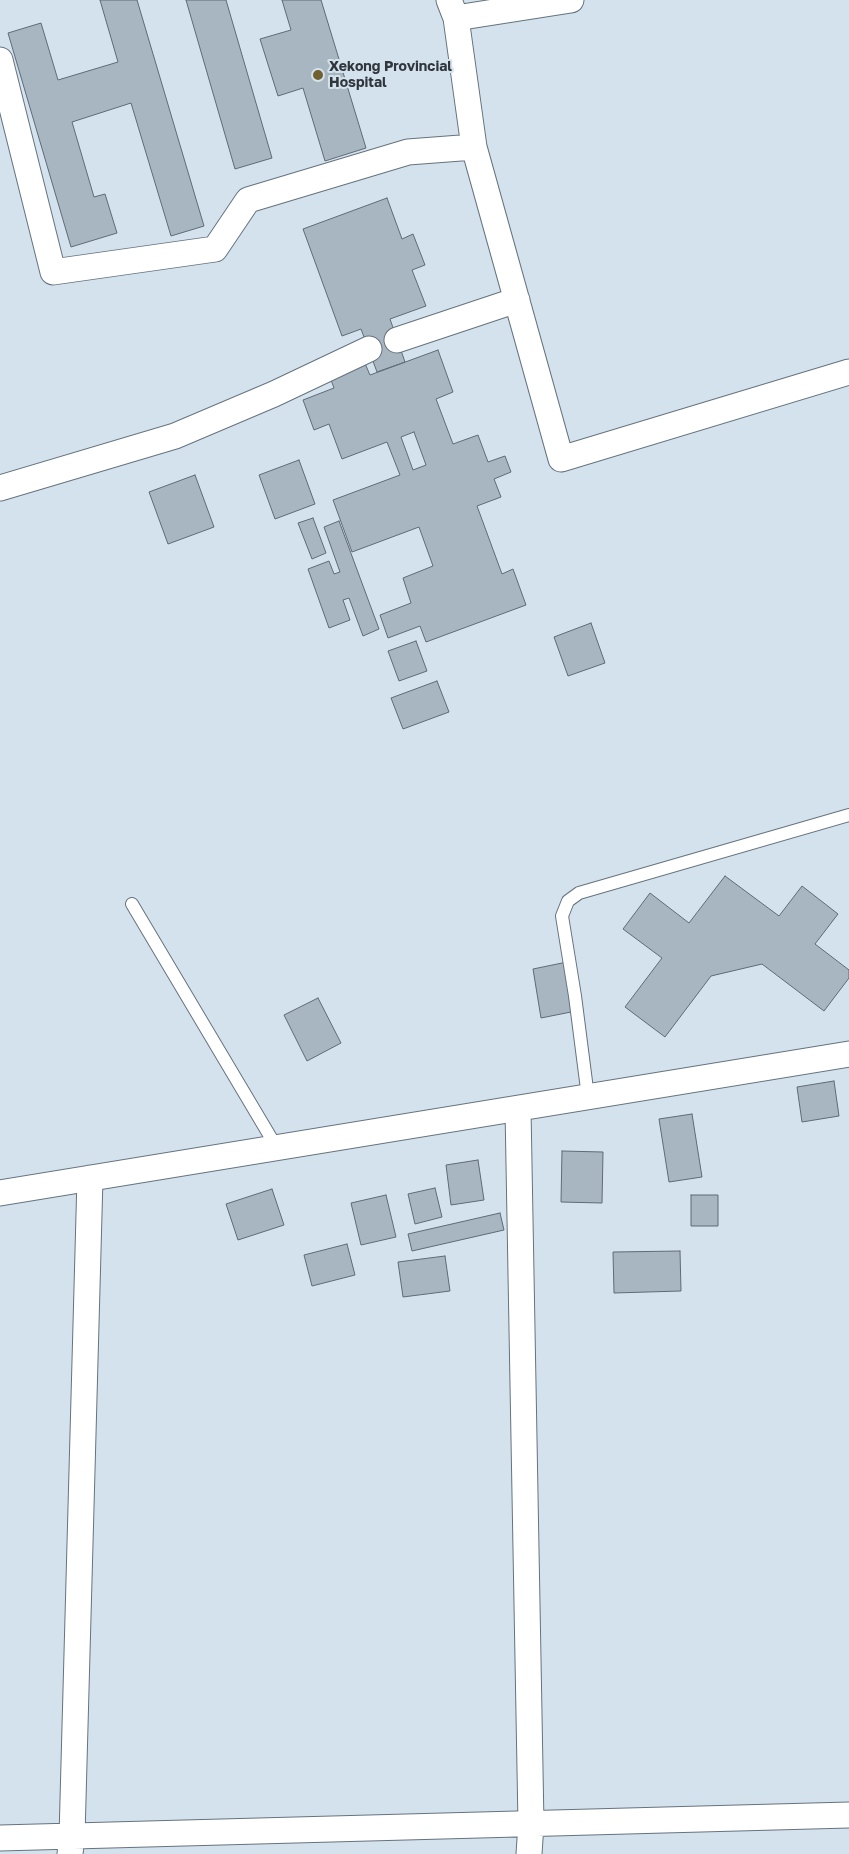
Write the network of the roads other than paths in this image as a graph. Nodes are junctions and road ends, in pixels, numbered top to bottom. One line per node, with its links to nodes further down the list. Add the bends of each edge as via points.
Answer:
1 (571, 0): 2 (street)
2 (452, 9): 4 (street)
3 (0, 60): 4 (street, via 53,272 216,249 248,200 408,152)
4 (474, 148): 5 (street)
5 (517, 300): 6 (street); 8 (street, via 561,459)
6 (397, 340)
7 (368, 349): 9 (street, via 175,436)
8 (849, 372)
9 (0, 488)
10 (849, 814): 13 (lane, via 579,893 568,901 562,916)
11 (132, 904): 15 (lane)
12 (849, 1054): 13 (street)
13 (588, 1097): 14 (street)
14 (518, 1108): 15 (street); 19 (street)
15 (277, 1148): 16 (street)
16 (90, 1178): 17 (street); 21 (street)
17 (0, 1193)
18 (849, 1815): 19 (street)
19 (531, 1824): 21 (street); 22 (street)
20 (0, 1838): 21 (street)
21 (71, 1845)
22 (529, 1854)

